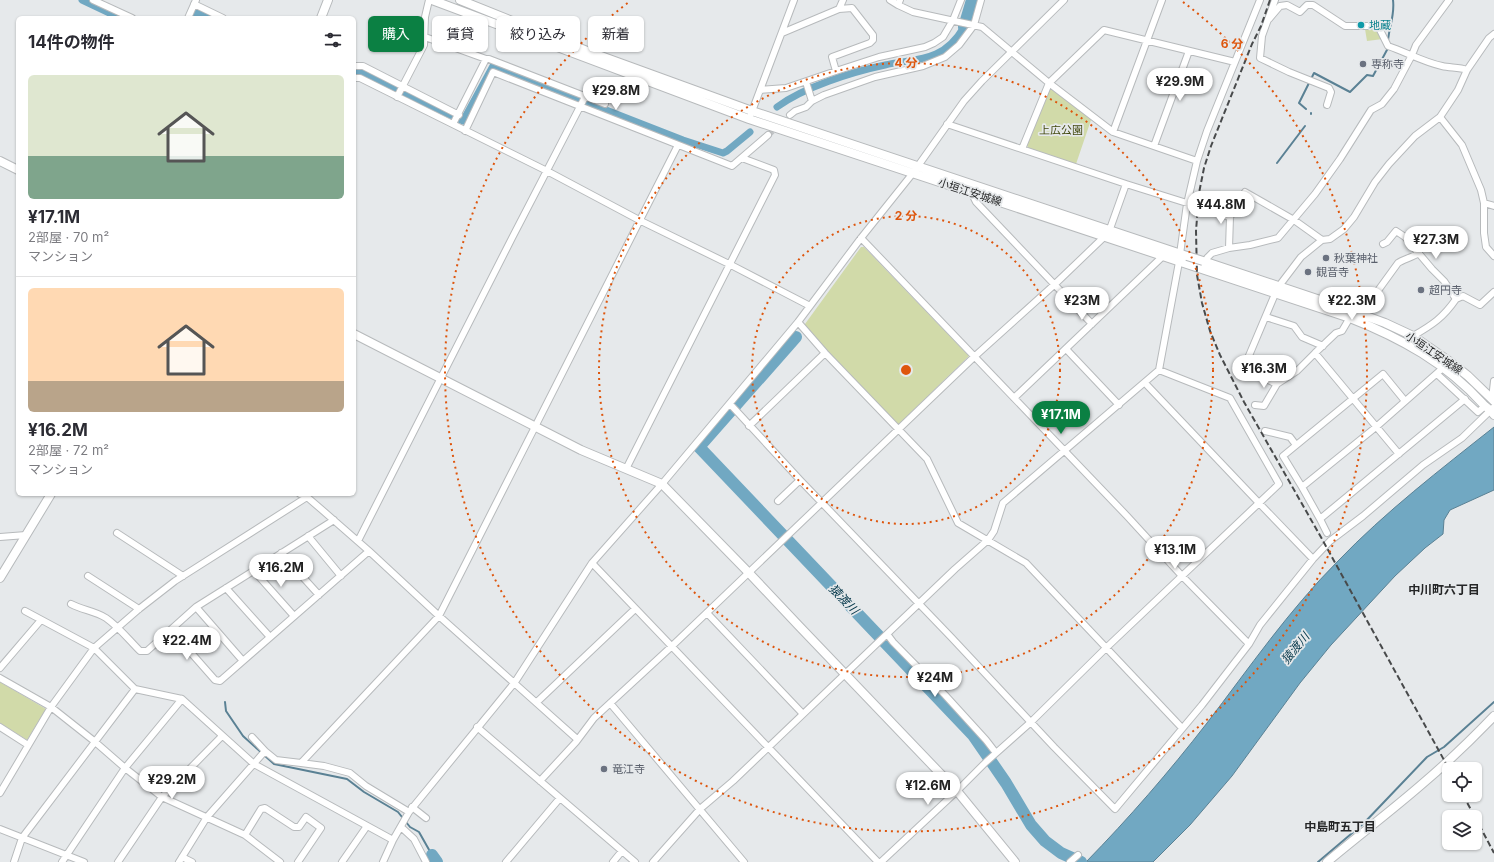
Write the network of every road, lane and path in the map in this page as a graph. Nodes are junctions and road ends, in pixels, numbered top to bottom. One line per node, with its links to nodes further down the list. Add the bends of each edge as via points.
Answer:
1 (93, 0): 19 (street)
2 (328, 0): 22 (main road)
3 (429, 0): 28 (street, via 425,17)
4 (432, 0): 51 (main road, 小垣江安城線)
5 (460, 0): 51 (main road, 小垣江安城線)
6 (794, 0): 26 (street)
7 (843, 0): 18 (street)
8 (890, 0): 17 (street)
9 (961, 0): 24 (street)
10 (981, 0): 25 (street)
11 (1064, 0): 31 (street)
12 (1162, 0): 29 (street)
13 (1260, 0): 34 (street)
14 (1275, 0): 23 (street)
15 (1449, 0): 32 (street, via 1416,44)
16 (195, 2): 20 (street); 21 (street)
17 (899, 2): 24 (street, via 913,12)
18 (839, 9): 26 (street); 37 (street, via 852,8 874,40 832,57)
19 (128, 16)
20 (189, 16)
21 (220, 16)
22 (322, 16)
23 (1269, 19): 32 (street, via 1280,6 1287,4 1300,12 1307,5 1313,5 1345,26 1378,26 1388,46); 47 (street, via 1262,36 1260,58 1329,88 1331,92)
24 (955, 21): 25 (street); 37 (street, via 943,36 925,47 879,57)
25 (974, 25): 31 (street, via 982,27); 45 (street, via 946,57)
26 (782, 33): 42 (street)
27 (1494, 34): 36 (street)
28 (425, 37): 33 (street); 41 (street, via 424,45)
29 (1147, 40): 30 (street); 40 (street, via 1104,30); 56 (street)
30 (1189, 51): 34 (street); 59 (street)
31 (1012, 52): 40 (street); 54 (street, via 982,81)
32 (1412, 55): 36 (street, via 1442,66); 73 (street, via 1394,89 1382,104 1371,110 1349,148)
33 (486, 60): 44 (street); 50 (street)
34 (1235, 62): 63 (street, via 1207,131)
35 (356, 66): 41 (street, via 363,66)
36 (1467, 70): 52 (street, via 1458,90)
37 (836, 71): 39 (street)
38 (356, 78): 43 (street)
39 (806, 83): 42 (street); 45 (street)
40 (1049, 83): 56 (street); 60 (street)
41 (403, 86): 43 (street); 50 (street)
42 (760, 90): 51 (street)
43 (398, 97): 55 (street)
44 (585, 97): 46 (street); 48 (street)
45 (811, 98): 49 (street, via 806,107)
46 (605, 104)
47 (1327, 104)
48 (580, 106): 55 (street, via 493,72); 58 (street); 66 (street)
49 (790, 114)
50 (458, 115): 53 (street)
51 (750, 115): 65 (main road, 小垣江安城線)
52 (1440, 117): 69 (street, via 1462,145); 78 (street, via 1414,136 1389,164 1344,229 1330,239)
53 (453, 124)
54 (947, 124): 60 (street); 65 (street)
55 (465, 131): 66 (street)
56 (1114, 132): 59 (street)
57 (768, 135): 61 (street)
58 (678, 145): 61 (street, via 732,166); 74 (street)
59 (1154, 146): 63 (street)
60 (1022, 149): 67 (street)
61 (742, 158): 87 (street, via 774,170 775,174)
62 (0, 161): 64 (main road)
63 (1198, 161): 70 (street)
64 (16, 169)
65 (915, 169): 68 (main road, 小垣江安城線); 75 (main road, 小垣江安城線); 77 (street)
66 (547, 171): 74 (street); 111 (street)
67 (1126, 184): 70 (street); 75 (street)
68 (971, 192): 76 (main road, 小垣江安城線); 88 (street, via 976,202)
69 (1484, 203): 71 (street); 83 (street, via 1486,247)
70 (1190, 204): 72 (street, bridge); 82 (street)
71 (1494, 206)
72 (1230, 217): 73 (street, via 1245,192); 80 (street)
73 (1294, 220): 78 (street); 80 (street, via 1278,238)
74 (641, 221): 87 (street); 124 (street)
75 (1109, 230): 76 (street); 82 (main road, 小垣江安城線)
76 (1104, 237): 84 (main road, 小垣江安城線); 88 (street)
77 (861, 238): 94 (street); 107 (street)
78 (1322, 240): 89 (street, via 1301,257)
79 (1383, 244): 81 (street, via 1396,231)
80 (1230, 248): 85 (street, via 1212,253)
81 (1419, 253): 92 (street); 93 (street, via 1398,263)
82 (1183, 255): 85 (main road, 小垣江安城線, bridge)
83 (1494, 256)
84 (1162, 257): 86 (main road, 小垣江安城線); 100 (street)
85 (1204, 261): 89 (main road, 小垣江安城線)
86 (1179, 262): 91 (main road, 小垣江安城線); 109 (street)
87 (731, 265): 94 (street); 132 (street)
88 (1054, 285): 100 (street); 107 (street)
89 (1279, 286): 95 (main road, 小垣江安城線)
90 (1494, 292): 92 (street, via 1480,305 1463,296)
91 (1275, 294): 96 (main road, 小垣江安城線); 98 (street)
92 (1456, 299): 102 (street, via 1434,324)
93 (1369, 303): 95 (street, via 1351,294); 97 (street)
94 (810, 306): 99 (street)
95 (1344, 308): 96 (main road, 小垣江安城線)
96 (1352, 314): 97 (main road, 小垣江安城線); 103 (street, via 1342,330); 108 (main road, 小垣江安城線)
97 (1364, 315): 102 (main road, 小垣江安城線)
98 (1266, 317): 103 (street, via 1294,326 1302,336); 114 (street, via 1248,358 1246,370)
99 (798, 322): 105 (street); 122 (street)
100 (1092, 324): 104 (street)
101 (356, 335): 111 (main road)
102 (1413, 336): 119 (main road, 小垣江安城線, via 1468,376)
103 (1323, 346): 106 (street)
104 (1066, 349): 115 (street); 120 (street)
105 (825, 353): 125 (street); 127 (street)
106 (1315, 353): 114 (street, via 1297,371); 116 (street)
107 (974, 357): 115 (street); 127 (street)
108 (1444, 367): 110 (street); 123 (main road, 小垣江安城線)
109 (1159, 370): 113 (street); 140 (street, via 1230,398 1279,484)
110 (1437, 374): 117 (street); 118 (street)
111 (441, 379): 124 (main road); 149 (street)
112 (1494, 381): 119 (street)
113 (1145, 383): 120 (street); 140 (street)
114 (1277, 384): 121 (street, via 1264,406)
115 (1014, 398): 130 (street)
116 (1352, 398): 118 (street, via 1383,374); 126 (street); 129 (street)
117 (1465, 399): 123 (street, via 1478,412); 131 (street)
118 (1405, 400): 126 (street)
119 (1493, 400)
120 (1119, 405): 130 (street)
121 (1255, 406)
122 (732, 407): 125 (street); 134 (street)
123 (1491, 410): 152 (street, via 1462,438 1423,465 1330,541)
124 (535, 426): 132 (main road, via 581,450); 171 (street)
125 (749, 426): 133 (street)
126 (1376, 427): 131 (street); 135 (street)
127 (898, 430): 139 (street); 148 (street, via 927,459 958,523)
128 (1265, 431): 129 (street, via 1290,437)
129 (1296, 445): 135 (street, via 1283,456)
130 (1064, 452): 148 (street, via 1003,503 994,531); 159 (street)
131 (1399, 454): 141 (street)
132 (626, 469): 134 (main road)
133 (800, 480): 138 (street); 139 (street)
134 (662, 484): 153 (street); 155 (main road)
135 (1302, 487): 141 (street)
136 (50, 496): 145 (main road)
137 (307, 497): 142 (street); 157 (street)
138 (778, 501)
139 (822, 502): 155 (street); 163 (street)
140 (1259, 502): 152 (street); 159 (street)
141 (1320, 519): 144 (street)
142 (334, 520): 146 (street); 149 (street)
143 (117, 532): 157 (street)
144 (1327, 533)
145 (26, 535): 147 (street); 160 (main road)
146 (308, 536): 151 (street); 158 (street)
147 (0, 537)
148 (988, 540): 163 (street); 180 (street, via 1026,563)
149 (358, 541): 150 (street)
150 (369, 551): 158 (street); 171 (street)
151 (281, 553): 154 (street); 162 (street)
152 (1313, 559): 177 (street, via 1260,626)
153 (592, 563): 167 (street); 185 (street)
154 (254, 571): 161 (street); 170 (street)
155 (749, 573): 169 (street); 183 (main road)
156 (88, 576): 166 (street)
157 (183, 576): 166 (street)
158 (341, 576): 162 (street)
159 (1182, 576): 177 (street); 180 (street)
160 (0, 578)
161 (226, 588): 165 (street); 176 (street)
162 (319, 595): 170 (street)
163 (919, 603): 175 (street); 193 (street)
164 (71, 604): 173 (street, via 83,610 90,610)
165 (196, 608): 174 (street); 181 (street)
166 (139, 609): 173 (street)
167 (635, 609): 178 (street); 188 (street)
168 (25, 611): 172 (street)
169 (707, 613): 178 (street); 191 (street)
170 (294, 616): 176 (street)
171 (439, 616): 185 (street); 205 (street)
172 (41, 620): 179 (street); 182 (street)
173 (118, 628): 174 (street, via 140,651 146,652); 179 (street)
174 (171, 630): 181 (street, via 216,680 220,680)
175 (887, 634): 183 (street); 204 (street)
176 (270, 637): 181 (street)
177 (1249, 644): 196 (street)
178 (671, 647): 189 (street); 202 (street)
179 (94, 648): 186 (street); 190 (street)
180 (1106, 648): 193 (street); 196 (street)
181 (243, 661)
182 (0, 668)
183 (845, 674): 191 (street); 209 (main road)
184 (0, 678): 190 (street)
185 (515, 682): 188 (street); 195 (street)
186 (135, 689): 187 (street); 200 (street)
187 (182, 699): 197 (street); 207 (street)
188 (537, 702): 199 (street)
189 (610, 703): 199 (street); 213 (street)
190 (51, 707): 200 (street); 201 (street)
191 (803, 714): 202 (street)
192 (1494, 716): 246 (main road, via 1426,781)
193 (1031, 722): 196 (street, via 1115,809); 204 (street)
194 (0, 727): 201 (street)
195 (477, 727): 208 (street); 214 (street)
196 (1182, 728)
197 (222, 736): 206 (street); 211 (street)
198 (252, 737): 203 (street)
199 (577, 739): 208 (street)
200 (94, 741): 207 (street); 221 (street)
201 (28, 745): 210 (street)
202 (769, 747): 213 (street); 242 (street)
203 (265, 751): 205 (street, via 276,760); 206 (street)
204 (996, 753): 209 (street)
205 (301, 763): 214 (street, via 350,773 366,786)
206 (254, 764): 215 (street); 217 (street)
207 (125, 768): 211 (street); 224 (street)
208 (540, 781): 212 (street)
209 (957, 791): 243 (street); 244 (main road)
210 (0, 793)
211 (162, 797): 215 (street); 230 (street)
212 (560, 798): 223 (street); 237 (street)
213 (700, 809): 240 (street); 241 (street)
214 (411, 810): 216 (street); 218 (street)
215 (207, 817): 220 (street); 226 (street)
216 (426, 818)
217 (367, 826): 222 (street); 234 (street)
218 (400, 827): 222 (street); 236 (street, via 414,839)
219 (0, 829): 221 (street)
220 (245, 835): 232 (street); 233 (street, via 264,808 294,827 299,827 306,817 321,828)
221 (22, 838): 224 (street); 227 (street)
222 (393, 840): 235 (street)
223 (622, 851): 238 (street); 239 (street)
224 (66, 855): 228 (street); 229 (street)
225 (1078, 855): 245 (street)
226 (180, 859): 231 (street)
227 (14, 862)
228 (62, 862)
229 (84, 862)
230 (118, 862)
231 (192, 862)
232 (280, 862)
233 (298, 862)
234 (342, 862)
235 (383, 862)
236 (426, 862)
237 (506, 862)
238 (613, 862)
239 (635, 862)
240 (653, 862)
241 (744, 862)
242 (878, 862)
243 (881, 862)
244 (1015, 862)
245 (1070, 862)
246 (1327, 862)

